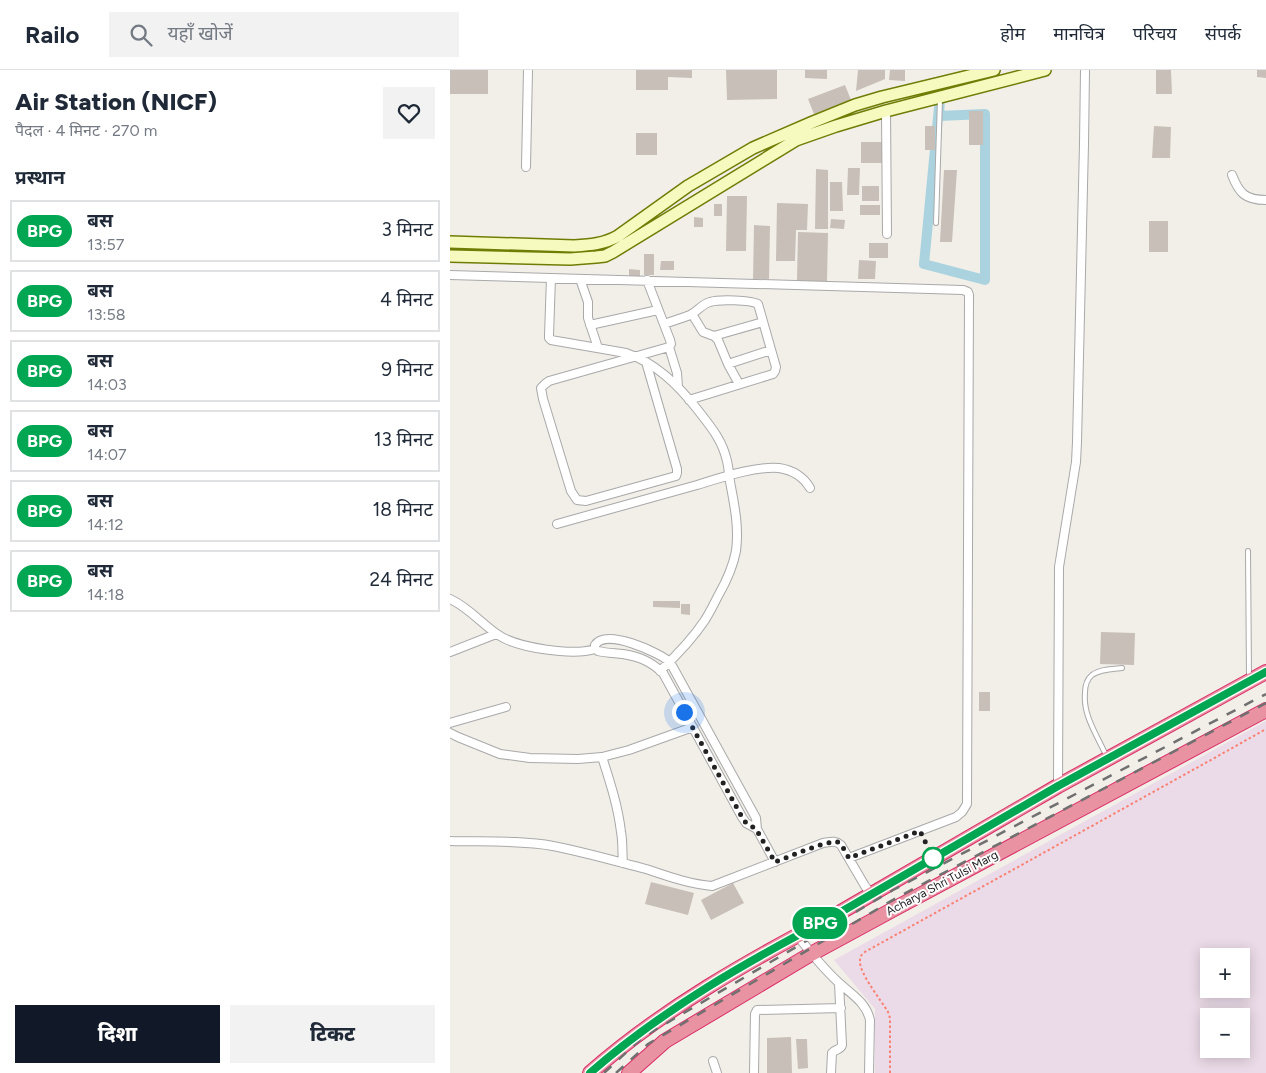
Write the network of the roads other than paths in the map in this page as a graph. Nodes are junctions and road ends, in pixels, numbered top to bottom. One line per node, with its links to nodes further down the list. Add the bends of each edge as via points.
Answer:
1 (528, 70): 8 (street)
2 (994, 70): 5 (street)
3 (1045, 70): 6 (street)
4 (1085, 70): 54 (street, via 1076,462 1059,567)
5 (948, 81): 6 (street); 13 (street, via 855,105 753,148 688,186 609,241 574,246)
6 (945, 96): 7 (street); 11 (lane)
7 (886, 110): 12 (street); 14 (street, via 796,140 605,256 570,260)
8 (526, 167)
9 (1232, 175): 10 (street, via 1242,194 1255,200)
10 (1266, 200)
11 (936, 223)
12 (887, 234)
13 (450, 242)
14 (450, 256)
15 (450, 275): 16 (street)
16 (551, 278): 17 (street); 26 (street, via 549,338)
17 (580, 279): 18 (street); 23 (street, via 588,302)
18 (647, 280): 19 (street); 57 (street, via 963,290 969,294 967,804 956,817)
19 (658, 310): 22 (street); 23 (street)
20 (692, 314): 21 (street, via 710,302 752,302 758,304); 22 (street); 24 (street, via 703,332)
21 (763, 322): 24 (street); 27 (street)
22 (664, 324): 25 (street, via 671,344)
23 (590, 325): 26 (street)
24 (714, 336): 30 (street)
25 (669, 347): 28 (street); 32 (street)
26 (598, 348): 28 (street)
27 (771, 350): 30 (street); 31 (street, via 776,371)
28 (637, 357): 29 (street); 29 (street, via 549,381 542,386 571,491 580,501 676,476)
29 (646, 362): 32 (street)
30 (728, 364): 31 (street)
31 (739, 384): 33 (street)
32 (678, 387): 33 (street)
33 (689, 400): 34 (street, via 722,444)
34 (729, 475): 35 (street, via 781,468 796,474); 36 (street); 42 (street, via 737,526 733,563 705,620)
35 (810, 488)
36 (557, 524)
37 (1248, 551): 46 (lane)
38 (450, 599): 39 (street)
39 (496, 634): 40 (street, via 509,641 553,650); 41 (street)
40 (596, 648): 42 (street, via 594,644 598,641 616,639 647,649); 44 (street, via 647,661)
41 (450, 652)
42 (670, 662): 44 (street); 55 (street, via 756,818)
43 (1122, 668): 53 (lane, via 1100,671 1088,679 1086,685 1087,716)
44 (660, 671): 50 (street)
45 (1266, 672): 46 (highway, Acharya Shri Tulsi Marg)
46 (1249, 681): 53 (highway, Acharya Shri Tulsi Marg)
47 (506, 707): 49 (street)
48 (1266, 710): 62 (highway, Acharya Shri Tulsi Marg)
49 (450, 723)
50 (693, 727): 52 (street); 55 (street, via 742,817)
51 (450, 733): 52 (street, via 485,749 515,757)
52 (602, 757): 59 (street, via 619,817)
53 (1109, 758): 54 (highway, Acharya Shri Tulsi Marg)
54 (1058, 786): 60 (highway, Acharya Shri Tulsi Marg)
55 (756, 829): 58 (street)
56 (450, 841): 59 (street, via 552,846)
57 (849, 858): 58 (street, via 841,845 832,841); 60 (street)
58 (775, 862): 59 (street, via 712,886)
59 (623, 863)
60 (871, 894): 61 (highway, Acharya Shri Tulsi Marg)
61 (797, 935): 62 (street); 66 (highway, Acharya Shri Tulsi Marg, via 685,1001)
62 (811, 954): 63 (street); 67 (highway, Acharya Shri Tulsi Marg, via 665,1041)
63 (839, 983): 64 (street); 71 (street, via 869,1012)
64 (841, 1008): 69 (street, via 757,1010); 70 (street, via 842,1045 832,1053)
65 (713, 1062): 68 (street)
66 (590, 1073)
67 (629, 1073)
68 (717, 1073)
69 (754, 1073)
70 (831, 1073)
71 (869, 1073)

